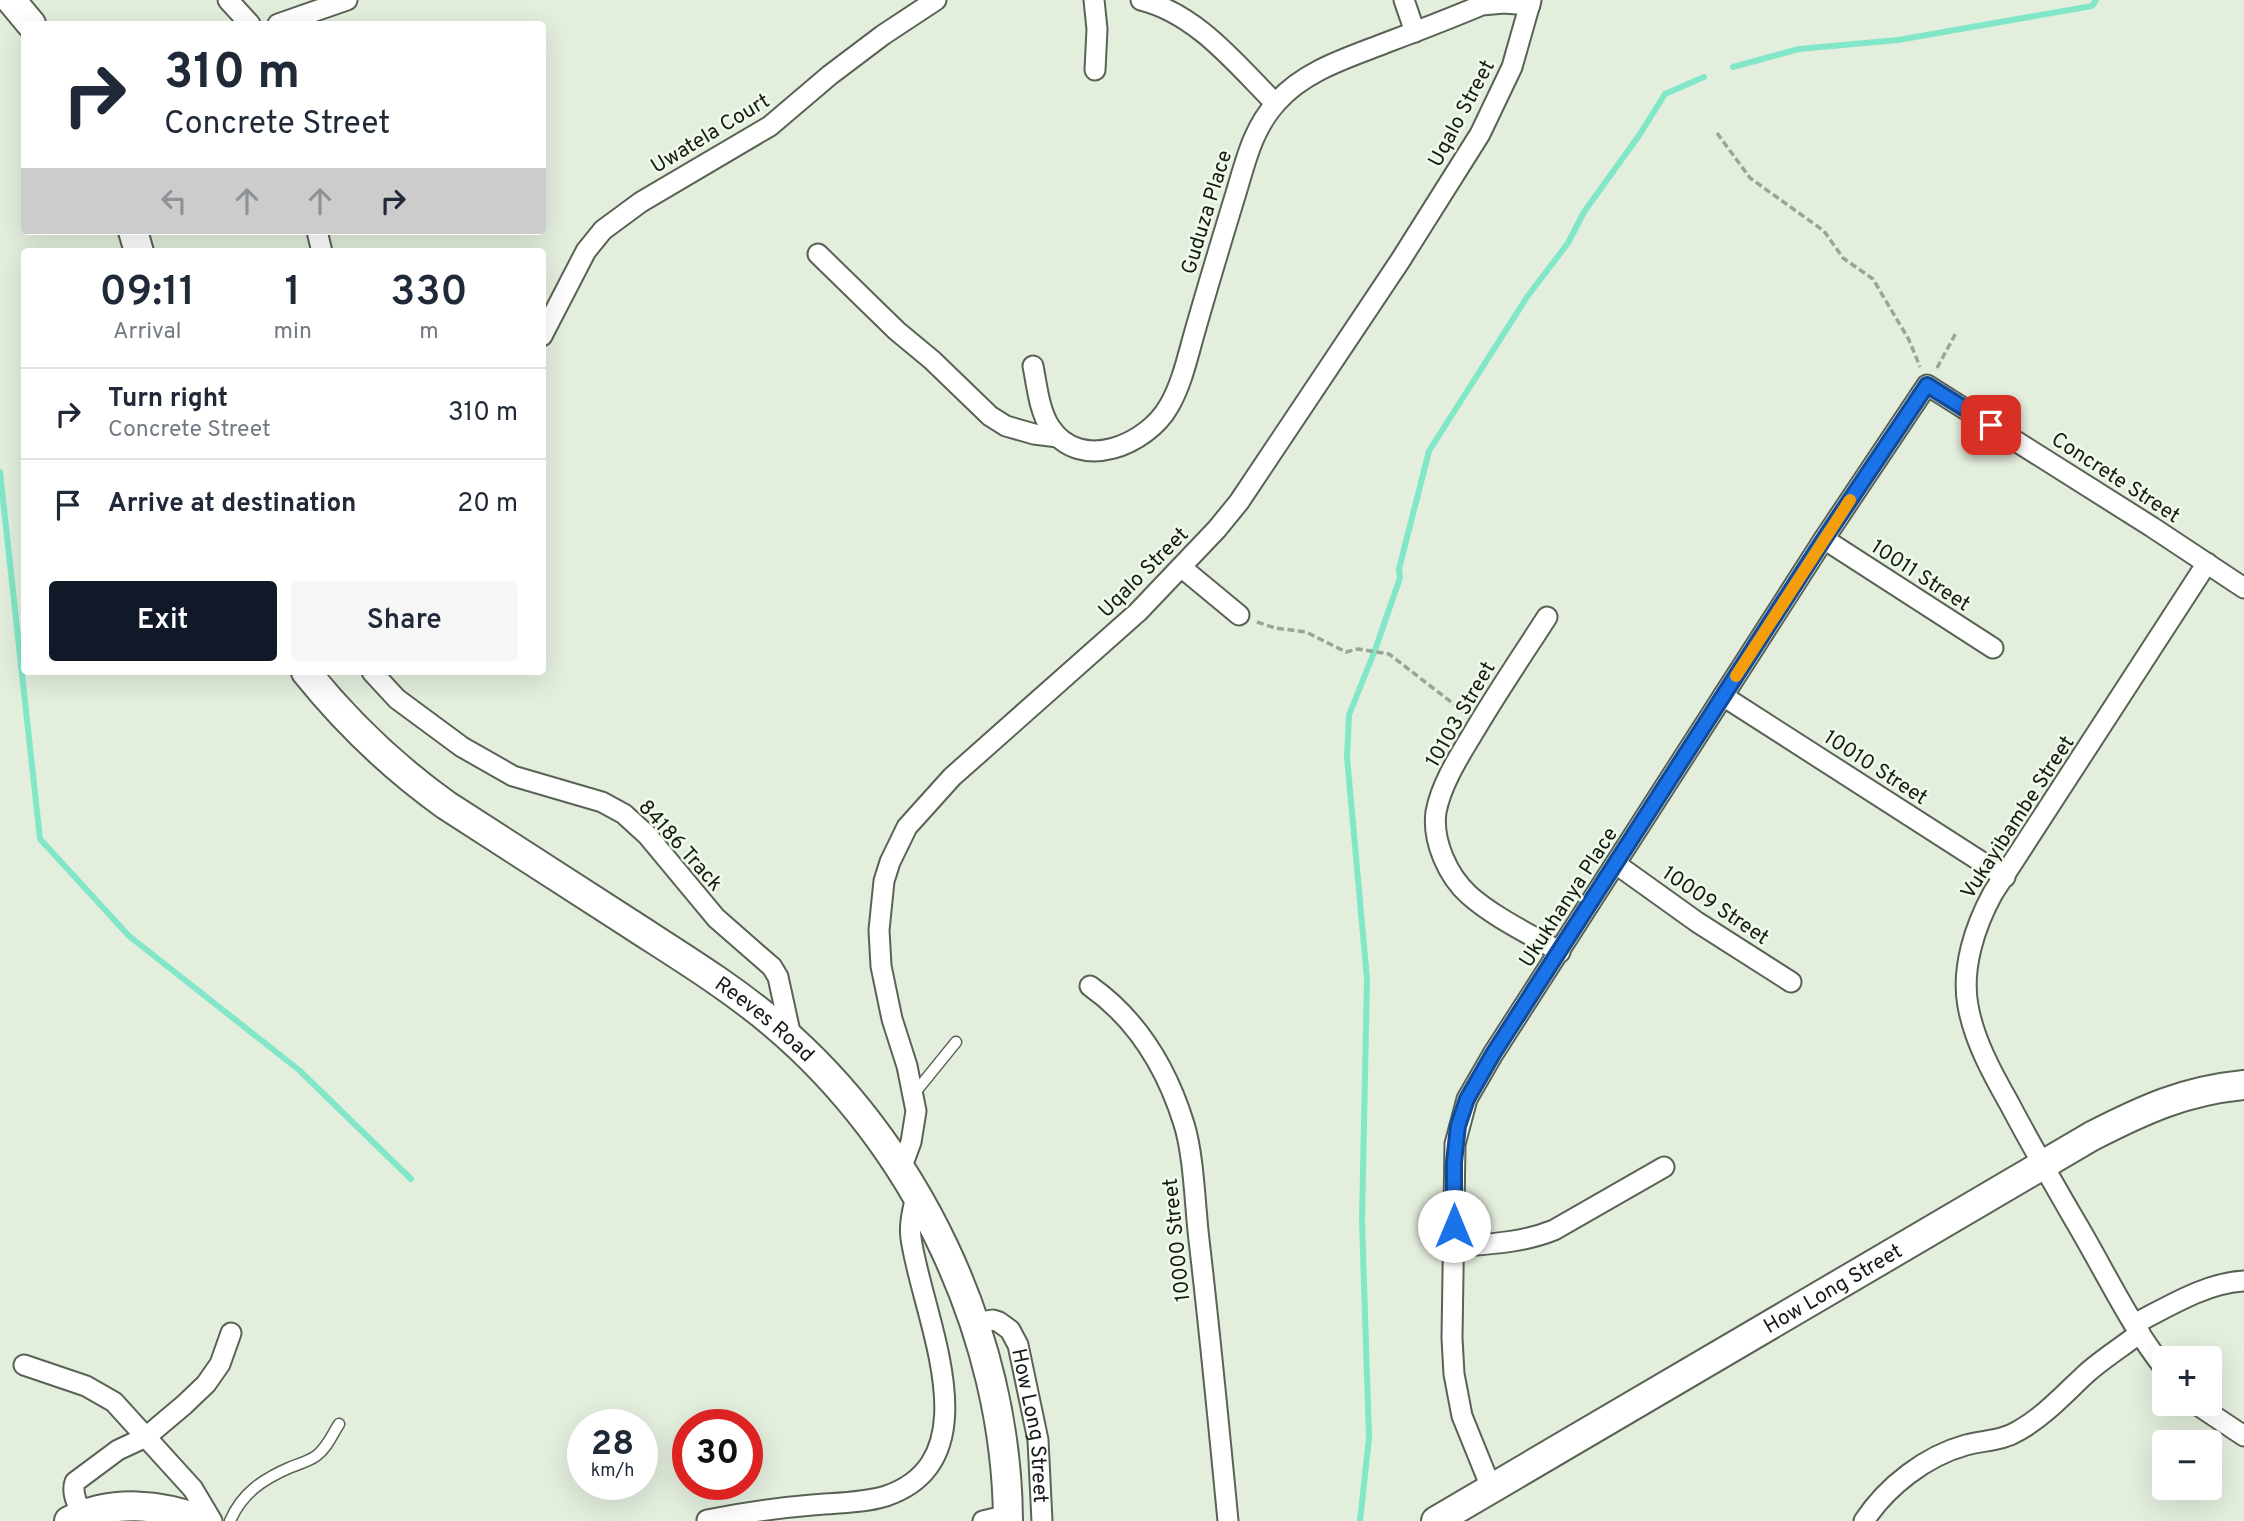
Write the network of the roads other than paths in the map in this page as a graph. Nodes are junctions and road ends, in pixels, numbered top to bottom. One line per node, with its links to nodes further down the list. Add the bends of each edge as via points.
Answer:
1 (11, 0): 9 (street)
2 (228, 0): 10 (street)
3 (347, 0): 11 (street)
4 (936, 0): 16 (street, Uwatela Court, via 883,34 771,125 641,202 603,230 586,251)
5 (1094, 0): 13 (street)
6 (1141, 0): 14 (street, via 1167,9 1203,32)
7 (1404, 0): 12 (street)
8 (1530, 3): 12 (street, Guduza Place, via 1482,5); 22 (street, Uqalo Street, via 1512,67 1480,134 1262,471)
9 (28, 21)
10 (247, 21)
11 (287, 21)
12 (1415, 32): 14 (street, Guduza Place, via 1327,67)
13 (1095, 70)
14 (1275, 103): 19 (street, Guduza Place, via 1251,141 1169,407 1136,438 1112,450 1076,448)
15 (818, 254): 19 (street, Guduza Place, via 990,416 1006,426)
16 (546, 328)
17 (1033, 366): 19 (street, via 1042,409)
18 (1927, 385): 20 (street, Ukukhanya Place); 21 (street, Concrete Street)
19 (1058, 437)
20 (1824, 539): 26 (street, 10011 Street); 29 (street, Ukukhanya Place)
21 (2207, 563): 23 (street, Concrete Street); 31 (street, Vukayibambe Street)
22 (1181, 568): 24 (street); 38 (street, Uqalo Street, via 952,777 902,836 884,881 879,930 881,966)
23 (2244, 588)
24 (1239, 615)
25 (1547, 617): 32 (street, 10103 Street, via 1479,724 1449,777 1436,812 1439,847 1456,880 1469,894)
26 (1993, 648)
27 (309, 675): 35 (street, Reeves Road, via 370,744 415,783 732,990)
28 (375, 675): 35 (street, 84186 Track, via 397,699 462,747 513,776 616,808 635,823 716,918 772,967)
29 (1723, 696): 30 (street, Ukukhanya Place); 31 (street, 10010 Street)
30 (1616, 864): 32 (street, Ukukhanya Place); 33 (street, 10009 Street)
31 (2004, 877): 40 (street, Vukayibambe Street, via 1980,916 1973,940 1967,1004 1980,1047)
32 (1560, 952): 43 (street, Ukukhanya Place, via 1467,1099 1455,1144)
33 (1791, 982)
34 (1090, 986): 62 (street, 10000 Street, via 1138,1030 1158,1063 1185,1127)
35 (793, 1041): 41 (street, Reeves Road, via 852,1104)
36 (956, 1042): 38 (lane)
37 (2244, 1086): 40 (street, How Long Street, via 2162,1102)
38 (913, 1095): 41 (street, Uqalo Street, via 915,1121)
39 (1664, 1167): 43 (street, via 1536,1237)
40 (2042, 1167): 46 (street, Vukayibambe Street); 54 (street, How Long Street)
41 (901, 1169): 42 (street, Reeves Road)
42 (916, 1196): 45 (street, Reeves Road, via 950,1262); 57 (street, via 911,1239 941,1366 945,1418 932,1463 909,1485 884,1496 759,1509)
43 (1454, 1247): 54 (street, Ukukhanya Place, via 1456,1392)
44 (2244, 1281): 46 (street, via 2202,1291)
45 (974, 1323): 56 (street, Reeves Road, via 1001,1440); 61 (street, How Long Street, via 999,1322 1018,1345 1038,1440)
46 (2137, 1328): 48 (street, Vukayibambe Street); 64 (street, via 2032,1422 2000,1440 1951,1450 1917,1468 1879,1500)
47 (231, 1333): 53 (street, via 220,1364 206,1384)
48 (2152, 1350)
49 (24, 1365): 53 (street, via 86,1386 114,1402)
50 (2214, 1416): 52 (street)
51 (339, 1424): 60 (lane, via 314,1458 249,1491)
52 (2244, 1436)
53 (146, 1437): 55 (street, via 118,1450 75,1482); 59 (street, via 193,1489)
54 (1492, 1490): 63 (street, How Long Street)
55 (75, 1518): 58 (street, via 134,1505)
56 (999, 1519)
57 (707, 1520)
58 (205, 1521)
59 (212, 1521)
60 (230, 1521)
61 (1042, 1521)
62 (1228, 1521)
63 (1436, 1521)
64 (1864, 1521)

